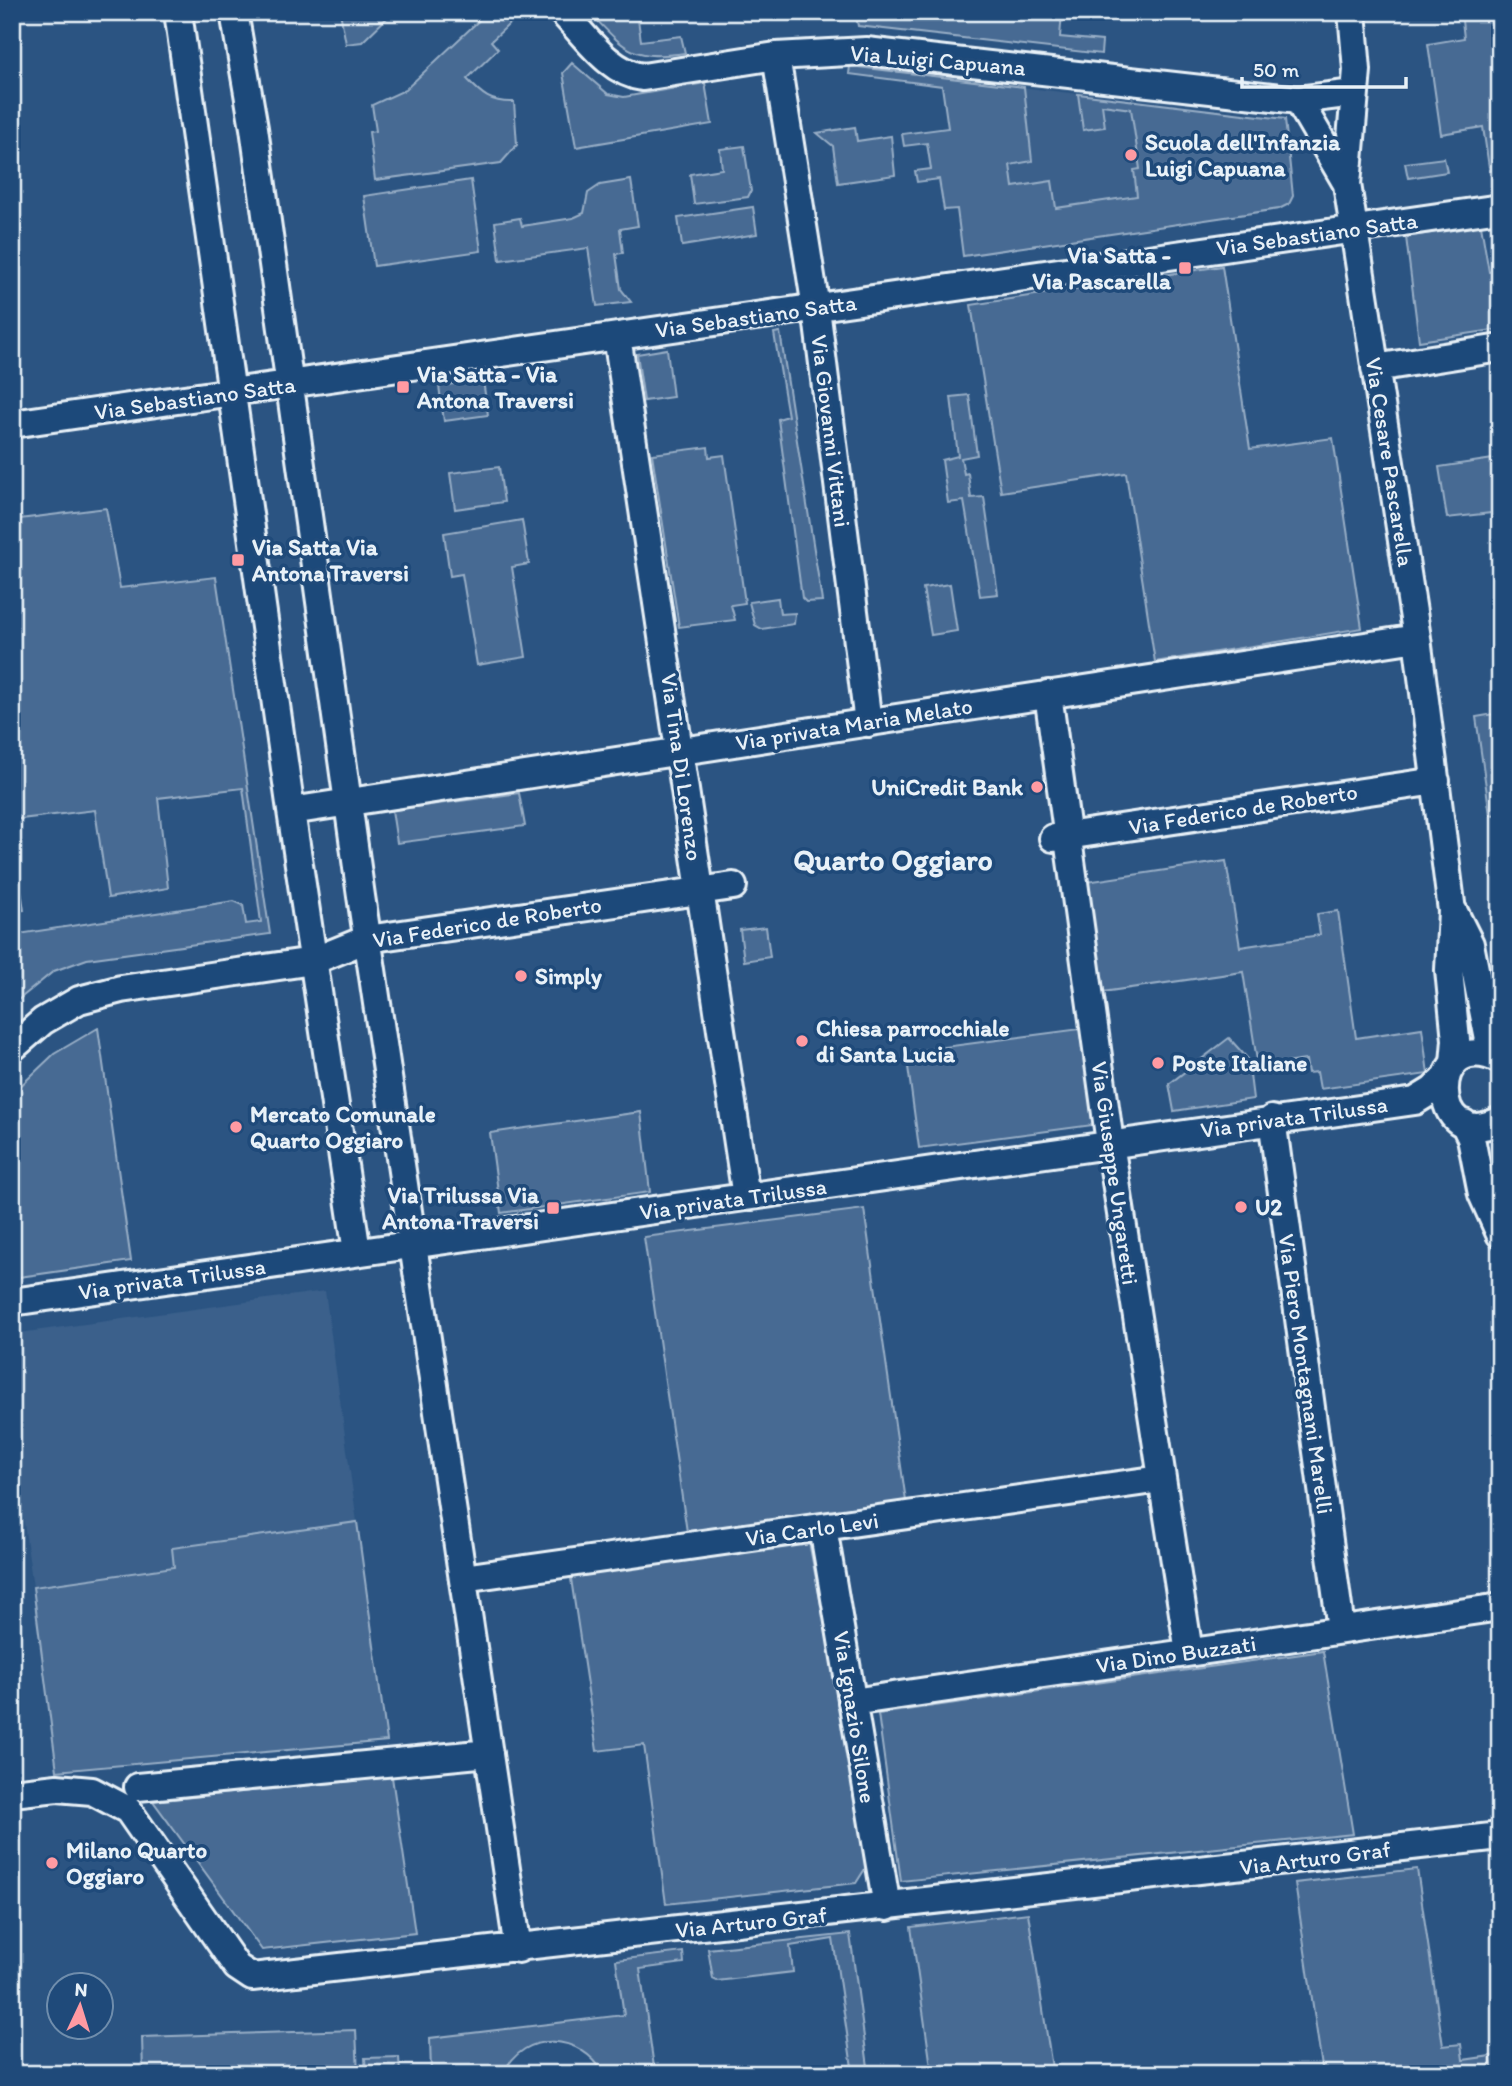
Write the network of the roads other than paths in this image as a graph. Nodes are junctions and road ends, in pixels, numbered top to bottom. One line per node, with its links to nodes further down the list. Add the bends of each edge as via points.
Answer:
1 (178, 12): 16 (street)
2 (234, 12): 15 (street)
3 (562, 12): 5 (street, Via Luigi Capuana, via 619,70 632,75)
4 (1352, 12): 6 (street, Via Cesare Pascarella, via 1357,69)
5 (776, 57): 7 (street, Via Luigi Capuana, via 885,52); 11 (street, Via Giovanni Vittani)
6 (1354, 93): 7 (street, Via Luigi Capuana); 8 (street, Via Cesare Pascarella)
7 (1297, 100): 8 (street)
8 (1347, 184): 10 (street, Via Cesare Pascarella)
9 (1500, 208): 10 (street, Via Sebastiano Satta)
10 (1354, 229): 11 (street, Via Sebastiano Satta); 14 (street, Via Cesare Pascarella)
11 (816, 308): 12 (street, Via Sebastiano Satta); 20 (street, Via Giovanni Vittani)
12 (617, 336): 15 (street, Via Sebastiano Satta); 21 (street, Via Tina Di Lorenzo)
13 (1500, 348): 14 (street)
14 (1375, 368): 18 (street, Via Cesare Pascarella)
15 (289, 384): 16 (street, Via Sebastiano Satta); 23 (street)
16 (230, 393): 17 (street, Via Sebastiano Satta); 24 (street)
17 (12, 424)
18 (1417, 638): 19 (street, Via privata Maria Melato); 22 (street, Via Cesare Pascarella)
19 (1048, 694): 20 (street, Via privata Maria Melato); 25 (street, Via Giuseppe Ungaretti)
20 (868, 723): 21 (street, Via privata Maria Melato)
21 (680, 750): 23 (street, Via privata Maria Melato); 27 (street, Via Tina Di Lorenzo)
22 (1436, 780): 25 (street, Via Federico de Roberto); 28 (street, Via Cesare Pascarella)
23 (348, 803): 24 (street, Via privata Maria Melato); 29 (street)
24 (291, 811): 30 (street)
25 (1060, 837): 38 (street, Via Giuseppe Ungaretti)
26 (733, 886): 27 (street, Via Federico de Roberto)
27 (700, 891): 29 (street, Via Federico de Roberto); 39 (street, Via Tina Di Lorenzo)
28 (1452, 911): 32 (street, via 1470,944 1490,1045); 33 (street, via 1449,971 1456,1040)
29 (367, 939): 30 (street, Via Federico de Roberto); 41 (street)
30 (313, 961): 31 (street, Via Federico de Roberto, via 121,989 79,1000 43,1021); 42 (street)
31 (12, 1048)
32 (1499, 1060): 33 (street, via 1476,1053)
33 (1450, 1070): 34 (street, Via privata Trilussa, via 1433,1090); 35 (street, via 1443,1095)
34 (1415, 1101): 35 (street, via 1432,1103); 36 (street, Via privata Trilussa)
35 (1457, 1117): 37 (street, via 1488,1125); 40 (street, via 1471,1138 1482,1194)
36 (1272, 1119): 38 (street, Via privata Trilussa); 48 (street, Via Piero Montagnani Marelli)
37 (1500, 1120)
38 (1110, 1143): 39 (street, Via privata Trilussa); 44 (street, Via Giuseppe Ungaretti)
39 (746, 1197): 41 (street, Via privata Trilussa)
40 (1500, 1234)
41 (414, 1244): 42 (street, Via privata Trilussa); 46 (street)
42 (357, 1252): 43 (street, Via privata Trilussa)
43 (12, 1302)
44 (1161, 1479): 45 (street, Via Carlo Levi); 49 (street, Via Giuseppe Ungaretti)
45 (823, 1527): 46 (street, Via Carlo Levi); 50 (street, Via Ignazio Silone)
46 (463, 1578): 51 (street)
47 (1500, 1607): 48 (street, Via Dino Buzzati)
48 (1341, 1629): 49 (street, Via Dino Buzzati)
49 (1189, 1651): 50 (street, Via Dino Buzzati)
50 (852, 1702): 55 (street, Via Ignazio Silone)
51 (489, 1753): 52 (street); 56 (street)
52 (138, 1787)
53 (12, 1793): 56 (street, Via Arturo Graf, via 57,1788 92,1791 128,1810 237,1967 251,1977)
54 (1500, 1836): 55 (street, Via Arturo Graf)
55 (887, 1907): 56 (street, Via Arturo Graf)
56 (518, 1949)

